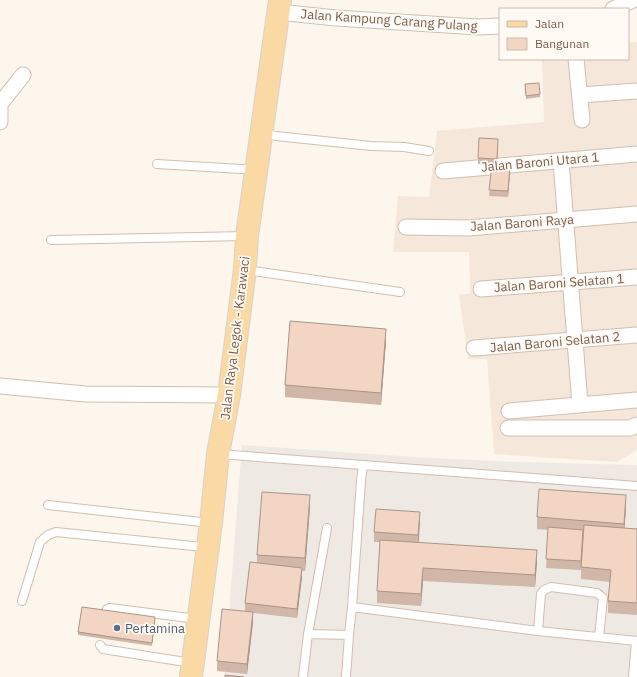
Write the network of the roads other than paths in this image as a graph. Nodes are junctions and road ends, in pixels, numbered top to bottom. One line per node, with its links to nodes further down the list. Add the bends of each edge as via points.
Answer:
1 (633, 0): 3 (street)
2 (279, 6): 4 (street, Jalan Kampung Carang Pulang, via 344,19); 12 (main road, Jalan Raya Legok - Karawaci)
3 (616, 8)
4 (499, 26)
5 (576, 60): 8 (street)
6 (24, 75): 9 (street)
7 (637, 91): 8 (street)
8 (580, 95): 10 (street)
9 (0, 104): 11 (street)
10 (582, 120)
11 (0, 122)
12 (262, 133): 13 (lane, via 371,146 404,146); 17 (main road, Jalan Raya Legok - Karawaci)
13 (429, 151)
14 (637, 154): 15 (street, Jalan Baroni Utara 1)
15 (561, 161): 18 (street, Jalan Baroni Utara 1); 20 (street)
16 (157, 164): 17 (lane)
17 (256, 169): 22 (main road, Jalan Raya Legok - Karawaci)
18 (443, 170)
19 (637, 214): 20 (street, Jalan Baroni Raya)
20 (566, 220): 21 (street, Jalan Baroni Raya, via 468,228); 26 (street)
21 (406, 226)
22 (247, 236): 23 (lane); 24 (main road, Jalan Raya Legok - Karawaci)
23 (50, 240)
24 (245, 270): 28 (lane); 33 (main road, Jalan Raya Legok - Karawaci)
25 (637, 277): 26 (street, Jalan Baroni Selatan 1)
26 (570, 282): 27 (street, Jalan Baroni Selatan 1); 30 (street)
27 (481, 289)
28 (400, 292)
29 (637, 335): 30 (street, Jalan Baroni Selatan 2)
30 (575, 340): 31 (street, Jalan Baroni Selatan 2); 35 (street)
31 (474, 348)
32 (0, 386): 33 (street, via 85,394)
33 (229, 395): 39 (main road, Jalan Raya Legok - Karawaci)
34 (637, 400): 35 (street)
35 (580, 405): 36 (street)
36 (509, 411)
37 (637, 425): 38 (street, via 630,428)
38 (508, 428)
39 (218, 454): 40 (lane); 43 (main road, Jalan Raya Legok - Karawaci)
40 (363, 465): 41 (lane); 47 (lane)
41 (637, 486)
42 (48, 505): 43 (lane)
43 (211, 523): 45 (main road, Jalan Raya Legok - Karawaci)
44 (327, 528): 51 (lane)
45 (208, 546): 46 (lane, via 56,532 40,542); 49 (main road, Jalan Raya Legok - Karawaci)
46 (22, 601)
47 (352, 608): 50 (lane); 52 (lane)
48 (107, 610): 49 (lane, via 110,608)
49 (198, 619): 56 (main road, Jalan Raya Legok - Karawaci)
50 (538, 631): 53 (lane); 53 (lane, via 541,594 551,588 597,593 603,598)
51 (308, 634): 52 (lane); 57 (lane)
52 (349, 635): 58 (lane)
53 (599, 637): 54 (lane)
54 (637, 641): 59 (lane)
55 (100, 645): 56 (lane, via 102,649)
56 (192, 670)
57 (303, 677)
58 (346, 677)
59 (633, 677)

